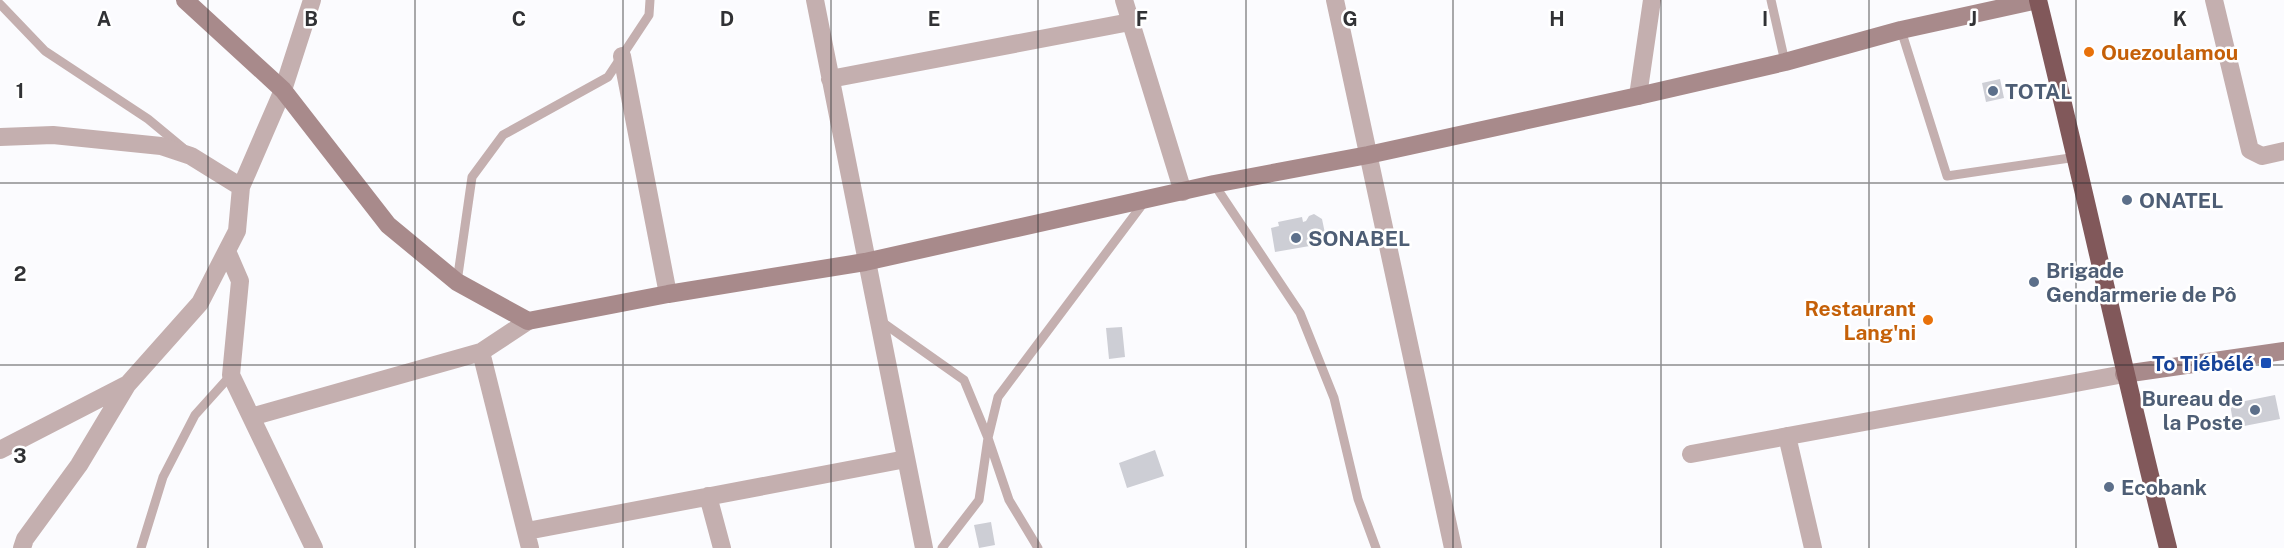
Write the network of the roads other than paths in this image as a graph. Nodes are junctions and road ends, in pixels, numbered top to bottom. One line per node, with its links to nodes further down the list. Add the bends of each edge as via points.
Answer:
1 (185, 0): 17 (street)
2 (312, 0): 17 (street)
3 (650, 0): 14 (lane, via 649,15)
4 (815, 0): 16 (street)
5 (1125, 0): 12 (street)
6 (1335, 0): 21 (street)
7 (1652, 0): 18 (street)
8 (1772, 0): 15 (lane)
9 (2039, 0): 13 (street); 23 (highway)
10 (2214, 0): 20 (street, via 2250,150 2262,156)
11 (0, 4): 22 (lane, via 45,51 148,119)
12 (1130, 21): 16 (street); 26 (street)
13 (1901, 30): 15 (street); 23 (lane, via 1947,176)
14 (621, 56): 30 (lane, via 608,77 503,135 472,177); 31 (street)
15 (1785, 62): 18 (street)
16 (830, 79): 29 (street)
17 (283, 90): 25 (street); 30 (street, via 388,225)
18 (1638, 96): 21 (street)
19 (0, 138): 22 (street, via 53,135 161,146)
20 (2284, 151)
21 (1368, 155): 24 (street); 55 (street)
22 (192, 156): 25 (street)
23 (2077, 157): 36 (highway)
24 (1214, 184): 26 (street); 54 (lane, via 1300,314 1334,398 1358,499)
25 (241, 187): 28 (street, via 237,231)
26 (1183, 192): 27 (street)
27 (1145, 201): 29 (street); 41 (lane, via 998,397)
28 (227, 251): 37 (street, via 240,280); 38 (street, via 200,303)
29 (866, 262): 31 (street); 32 (street)
30 (458, 282): 33 (street)
31 (668, 294): 33 (street)
32 (877, 319): 41 (lane, via 964,380); 44 (street)
33 (528, 321): 35 (street)
34 (2284, 351): 36 (street)
35 (481, 352): 39 (street); 46 (street)
36 (2124, 374): 40 (street); 57 (highway)
37 (231, 375): 39 (street); 48 (lane, via 195,415 163,477)
38 (127, 385): 42 (street); 47 (street)
39 (251, 417): 49 (street)
40 (1787, 436): 43 (street); 56 (street)
41 (987, 438): 52 (lane, via 979,500); 53 (lane, via 1009,500)
42 (0, 450)
43 (1691, 454)
44 (906, 459): 45 (street); 51 (street)
45 (708, 496): 46 (street); 50 (street)
46 (528, 539)
47 (22, 548)
48 (141, 548)
49 (314, 548)
50 (722, 548)
51 (924, 548)
52 (942, 548)
53 (1038, 548)
54 (1376, 548)
55 (1453, 548)
56 (1813, 548)
57 (2168, 548)

